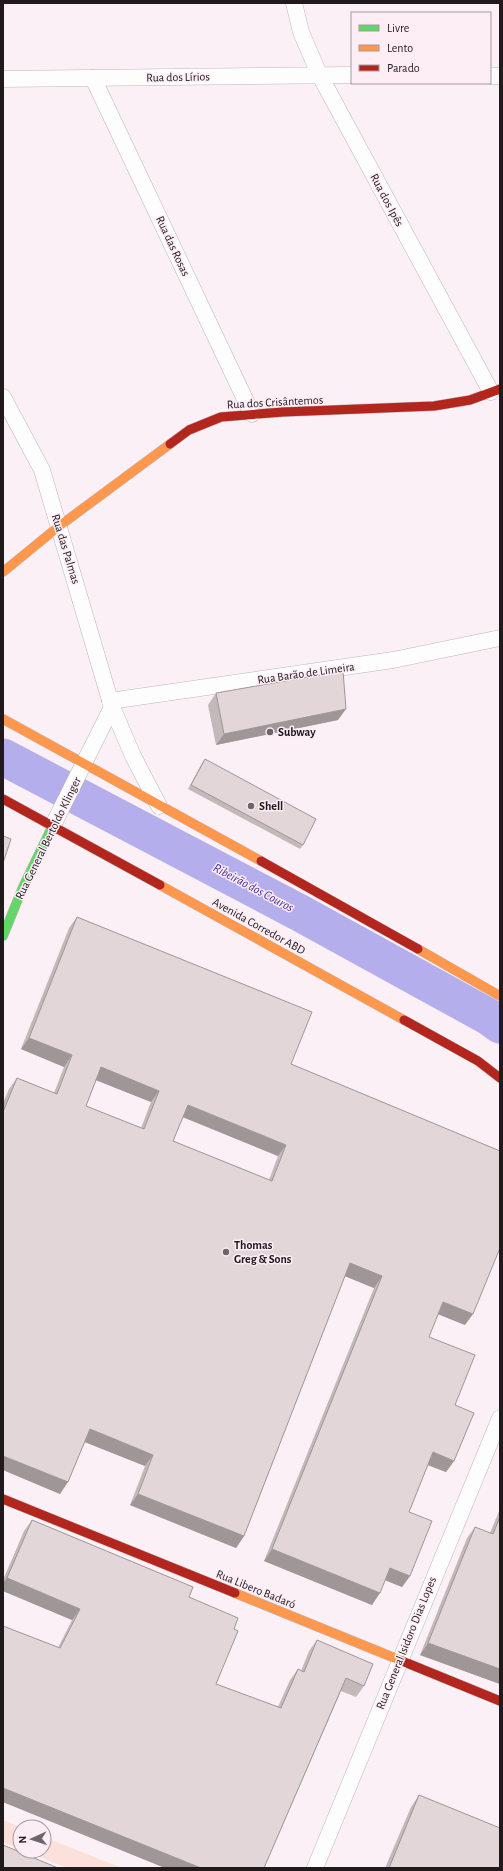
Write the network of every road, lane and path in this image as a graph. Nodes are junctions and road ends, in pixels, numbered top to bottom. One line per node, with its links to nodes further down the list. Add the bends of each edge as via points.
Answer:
1 (294, 3): 2 (street, Rua dos Ipês, via 301,32)
2 (319, 74): 3 (street, Rua dos Lírios); 4 (street, Rua dos Lírios); 6 (street, Rua dos Ipês)
3 (351, 75)
4 (93, 78): 5 (street, Rua dos Lírios); 8 (street, Rua das Rosas)
5 (3, 79)
6 (496, 391): 8 (main road, Rua dos Crisântemos, via 470,400 434,406)
7 (3, 397): 9 (street, Rua das Palmas, via 42,470)
8 (252, 414): 9 (main road, Rua dos Crisântemos, via 221,417 189,430)
9 (58, 527): 10 (main road, Rua dos Crisântemos); 12 (street, Rua das Palmas)
10 (3, 572)
11 (500, 638): 12 (street, Rua Barão de Limeira, via 393,660)
12 (111, 704): 14 (street); 16 (street, Rua das Palmas, via 133,756)
13 (3, 719): 14 (main road)
14 (81, 770): 16 (main road); 17 (street, Rua General Bertoldo Klinger)
15 (3, 799): 17 (main road, Avenida Corredor ABD)
16 (159, 806): 19 (main road)
17 (56, 819): 18 (main road, Rua General Bertoldo Klinger, via 22,887); 20 (main road, Avenida Corredor ABD, via 478,1061)
18 (3, 936)
19 (500, 996)
20 (500, 1078)
21 (500, 1418): 23 (street, Rua General Isidoro Dias Lopes)
22 (3, 1499): 23 (main road, Rua Libero Badaró)
23 (399, 1660): 24 (main road, Rua Libero Badaró); 25 (street, Rua General Isidoro Dias Lopes)
24 (500, 1701)
25 (314, 1868)

